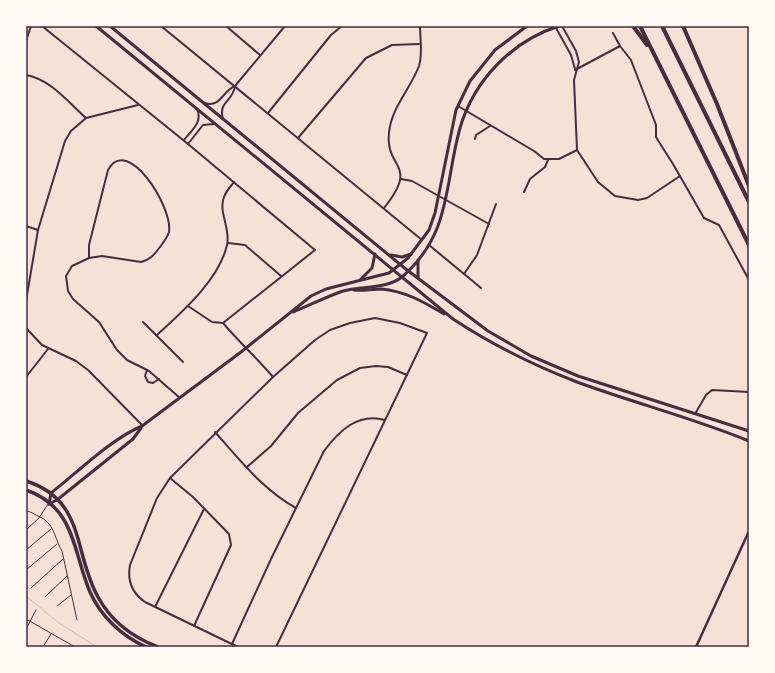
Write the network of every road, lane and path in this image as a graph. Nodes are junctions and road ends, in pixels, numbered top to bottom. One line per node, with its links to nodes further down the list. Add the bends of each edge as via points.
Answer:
1 (31, 26): 17 (street)
2 (42, 26): 26 (street)
3 (96, 26): 28 (main road)
4 (110, 26): 25 (main road)
5 (161, 26): 24 (street)
6 (226, 26): 21 (street)
7 (285, 26): 21 (street)
8 (342, 26): 30 (street, via 331,35)
9 (420, 26): 18 (street)
10 (527, 26): 27 (main road, via 507,39 489,56 470,81)
11 (558, 26): 22 (street); 22 (street, via 578,57 579,62); 29 (main road, via 530,39 501,61 479,88)
12 (633, 26): 20 (highway)
13 (640, 26): 20 (highway)
14 (662, 26): 46 (highway)
15 (683, 26): 44 (highway)
16 (613, 33): 19 (street)
17 (26, 41)
18 (419, 44): 35 (street, via 392,45 366,58); 42 (street, via 419,65 399,103 389,132 390,150 400,167)
19 (620, 46): 22 (street); 41 (street, via 631,60 656,126 656,137)
20 (653, 53): 55 (highway)
21 (260, 55): 24 (street)
22 (575, 70): 39 (street)
23 (26, 75): 31 (street, via 45,82)
24 (235, 86): 25 (street, via 216,104); 30 (street); 32 (street, via 234,92 221,109)
25 (202, 102): 32 (main road)
26 (138, 105): 31 (street); 37 (street)
27 (458, 106): 29 (street); 52 (main road, via 435,213)
28 (196, 108): 33 (main road); 37 (street, via 199,122)
29 (467, 110): 34 (street); 54 (main road, via 458,139 442,217)
30 (268, 113): 35 (street)
31 (86, 118): 51 (street, via 71,131 65,141)
32 (224, 120): 58 (main road)
33 (216, 124): 38 (street, via 204,125); 57 (main road)
34 (490, 125): 36 (street); 40 (street)
35 (298, 138): 48 (street)
36 (474, 139)
37 (184, 140): 38 (street)
38 (188, 144): 43 (street)
39 (577, 150): 40 (street, via 560,159); 41 (street, via 589,170 605,189 615,196 638,200 647,198)
40 (548, 160): 45 (street, via 530,179)
41 (680, 176): 68 (street, via 704,218 719,225)
42 (401, 179): 48 (street, via 398,189); 49 (street, via 409,180 433,192)
43 (234, 182): 53 (street, via 223,198 222,209); 65 (street, via 315,250)
44 (749, 186)
45 (524, 192)
46 (749, 202)
47 (496, 204): 49 (street)
48 (384, 208): 52 (street)
49 (489, 224): 64 (street, via 474,261)
50 (26, 226): 51 (street)
51 (38, 230): 72 (street)
52 (422, 240): 56 (main road)
53 (228, 243): 65 (street, via 245,245); 73 (street, via 212,276)
54 (428, 245): 60 (main road); 64 (street)
55 (749, 245)
56 (412, 253): 58 (main road, via 402,257); 61 (main road)
57 (375, 254): 62 (main road); 69 (main road, via 372,268)
58 (389, 255): 61 (main road)
59 (89, 258): 59 (street, via 89,245 108,170 115,163 127,162 148,178 158,192 169,232 152,258 146,261 102,256); 83 (street, via 72,266 66,276 68,291 73,299 99,322 127,360)
60 (418, 259): 63 (main road); 67 (main road)
61 (401, 265): 62 (main road); 63 (main road)
62 (394, 270): 66 (main road); 69 (main road)
63 (408, 270): 66 (main road); 67 (main road)
64 (464, 274): 70 (street)
65 (281, 276): 77 (street)
66 (402, 277): 71 (main road, via 388,283); 75 (main road)
67 (418, 278): 90 (main road, via 488,331 546,363 596,383)
68 (749, 279)
69 (359, 280): 74 (main road, via 318,292)
70 (481, 288)
71 (350, 289): 74 (main road); 75 (main road, via 381,289 402,293 423,301)
72 (26, 301)
73 (188, 306): 77 (street, via 212,322); 79 (street)
74 (290, 314): 80 (main road)
75 (453, 318): 95 (main road, via 487,340 559,374)
76 (143, 322): 79 (street)
77 (223, 323): 80 (street)
78 (26, 328): 81 (street)
79 (157, 336): 82 (street)
80 (246, 348): 86 (street); 89 (main road)
81 (48, 349): 85 (street); 92 (street, via 76,361 88,370)
82 (183, 362)
83 (147, 370): 87 (street); 87 (street, via 145,376 148,382 153,383)
84 (407, 375): 86 (street, via 427,334 400,323 375,318 350,322 330,330); 91 (street); 96 (street, via 388,367 376,366 360,368 337,380 298,414 271,446)
85 (26, 377)
86 (273, 377): 94 (street)
87 (159, 379): 89 (street)
88 (749, 392): 90 (street, via 712,390 704,396)
89 (181, 398): 92 (main road)
90 (695, 414): 93 (main road)
91 (385, 420): 103 (street, via 366,418 349,425 333,439 324,451); 134 (street)
92 (142, 426): 100 (main road, via 113,444); 101 (main road, via 133,439)
93 (749, 431)
94 (215, 432): 96 (street); 97 (street)
95 (749, 441)
96 (247, 467): 103 (street, via 274,494)
97 (170, 478): 104 (street); 119 (street, via 144,526 128,576 136,594)
98 (26, 480): 100 (main road)
99 (26, 490): 102 (main road)
100 (51, 493): 101 (main road); 102 (main road)
101 (58, 500): 102 (main road); 132 (main road, via 75,526 91,583 101,603 128,632)
102 (49, 504): 106 (lane); 131 (main road, via 66,524 75,542 88,586 98,606 120,631)
103 (296, 508): 127 (street)
104 (204, 509): 119 (street); 124 (street, via 229,534 231,545)
105 (26, 511): 106 (lane)
106 (40, 516): 107 (lane); 108 (lane)
107 (51, 528): 110 (lane); 111 (lane)
108 (26, 530)
109 (749, 531): 135 (street)
110 (57, 544): 112 (lane); 113 (lane)
111 (26, 550)
112 (63, 559): 114 (lane); 115 (lane)
113 (26, 570)
114 (68, 576): 116 (lane); 117 (lane)
115 (31, 588)
116 (72, 594): 118 (lane); 122 (lane)
117 (45, 597)
118 (57, 606)
119 (155, 607): 124 (street)
120 (36, 610): 123 (lane)
121 (26, 619): 123 (lane)
122 (77, 620)
123 (30, 621): 125 (lane); 126 (lane)
124 (194, 626): 127 (street)
125 (26, 629)
126 (51, 633): 128 (lane); 129 (lane)
127 (232, 644): 133 (street)
128 (72, 646): 130 (lane)
129 (43, 647)
130 (75, 647)
131 (146, 647)
132 (158, 647)
133 (238, 647)
134 (276, 647)
135 (696, 647)

